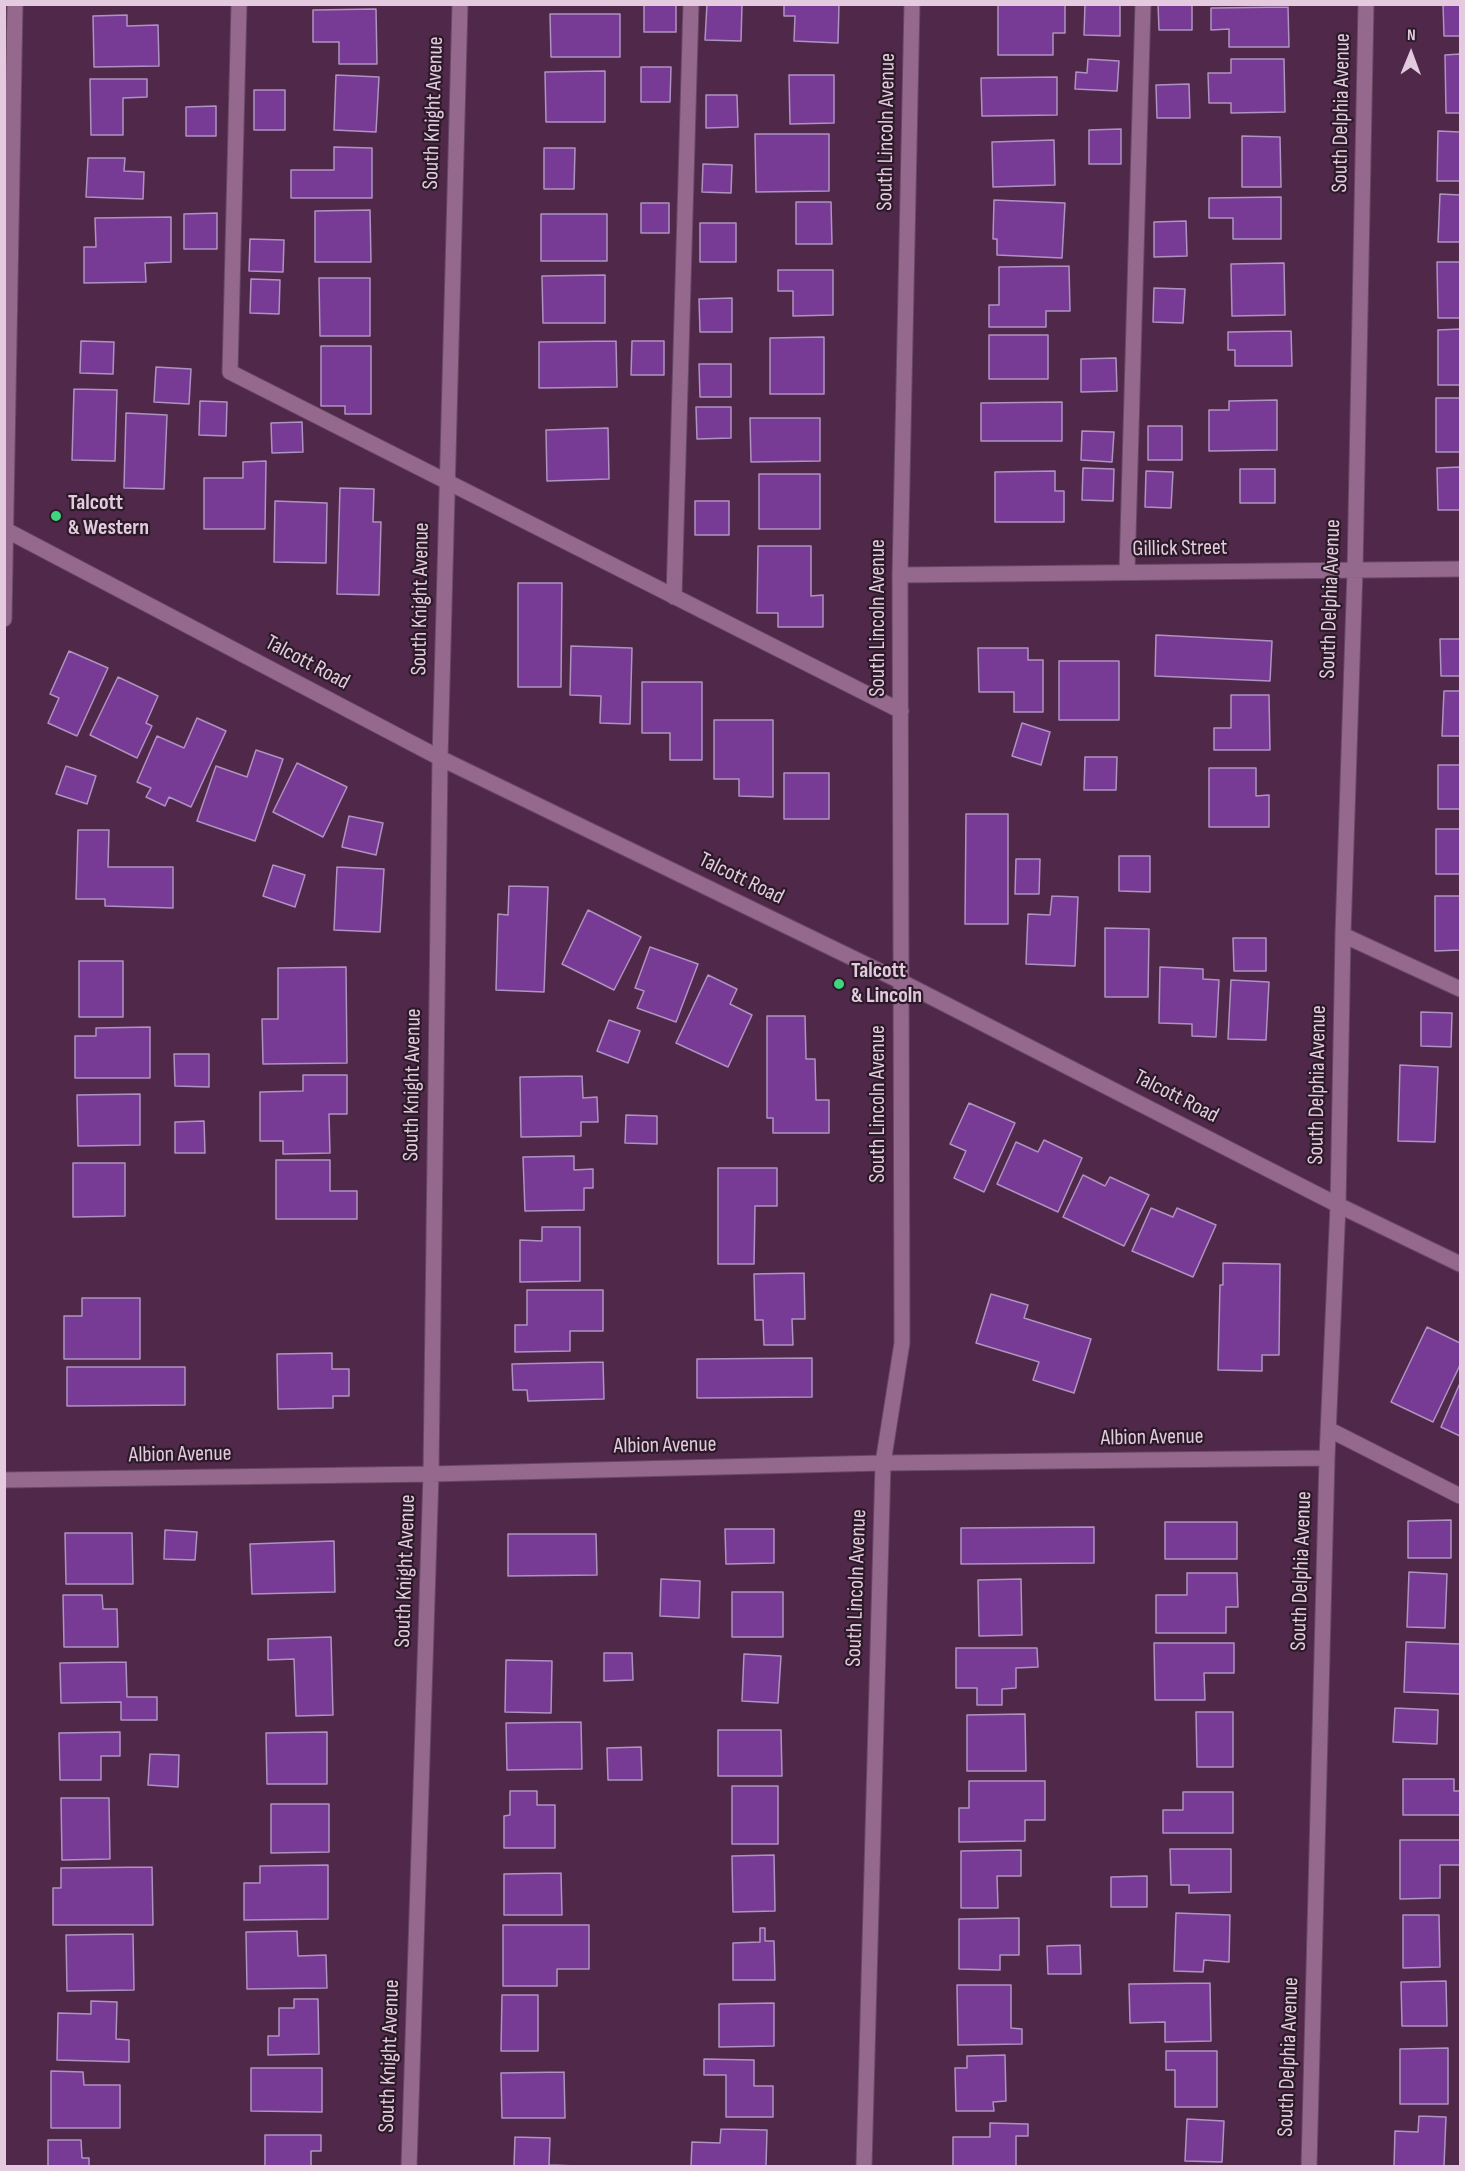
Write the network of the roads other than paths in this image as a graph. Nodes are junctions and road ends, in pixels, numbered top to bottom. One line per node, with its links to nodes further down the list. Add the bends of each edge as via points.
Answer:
1 (15, 4): 9 (street)
2 (239, 4): 8 (street, via 230,372)
3 (460, 4): 8 (street, South Knight Avenue)
4 (691, 4): 14 (street)
5 (912, 4): 13 (street, South Lincoln Avenue)
6 (1143, 4): 12 (street)
7 (1366, 4): 11 (street, South Delphia Avenue)
8 (446, 481): 14 (street); 17 (street, South Knight Avenue)
9 (6, 530): 15 (street); 17 (street, Talcott Road)
10 (1461, 569): 11 (street, Gillick Street)
11 (1355, 570): 12 (street, Gillick Street); 18 (street, South Delphia Avenue)
12 (1127, 572): 13 (street, Gillick Street)
13 (900, 575): 16 (street, South Lincoln Avenue)
14 (674, 597): 16 (street)
15 (4, 619)
16 (901, 711): 19 (street, South Lincoln Avenue)
17 (440, 758): 19 (street, Talcott Road); 26 (street, South Knight Avenue)
18 (1343, 934): 20 (street); 21 (street, South Delphia Avenue)
19 (900, 981): 21 (street, Talcott Road); 25 (street, South Lincoln Avenue, via 902,1343)
20 (1461, 989)
21 (1338, 1204): 22 (street, Talcott Road); 23 (street, South Delphia Avenue)
22 (1461, 1264)
23 (1330, 1430): 24 (street, South Delphia Avenue); 28 (street)
24 (1327, 1458): 25 (street, Albion Avenue); 31 (street, South Delphia Avenue)
25 (883, 1463): 26 (street, Albion Avenue); 30 (street, South Lincoln Avenue)
26 (431, 1474): 27 (street, Albion Avenue); 29 (street, South Knight Avenue)
27 (4, 1479)
28 (1461, 1496)
29 (409, 2166)
30 (864, 2166)
31 (1308, 2166)

